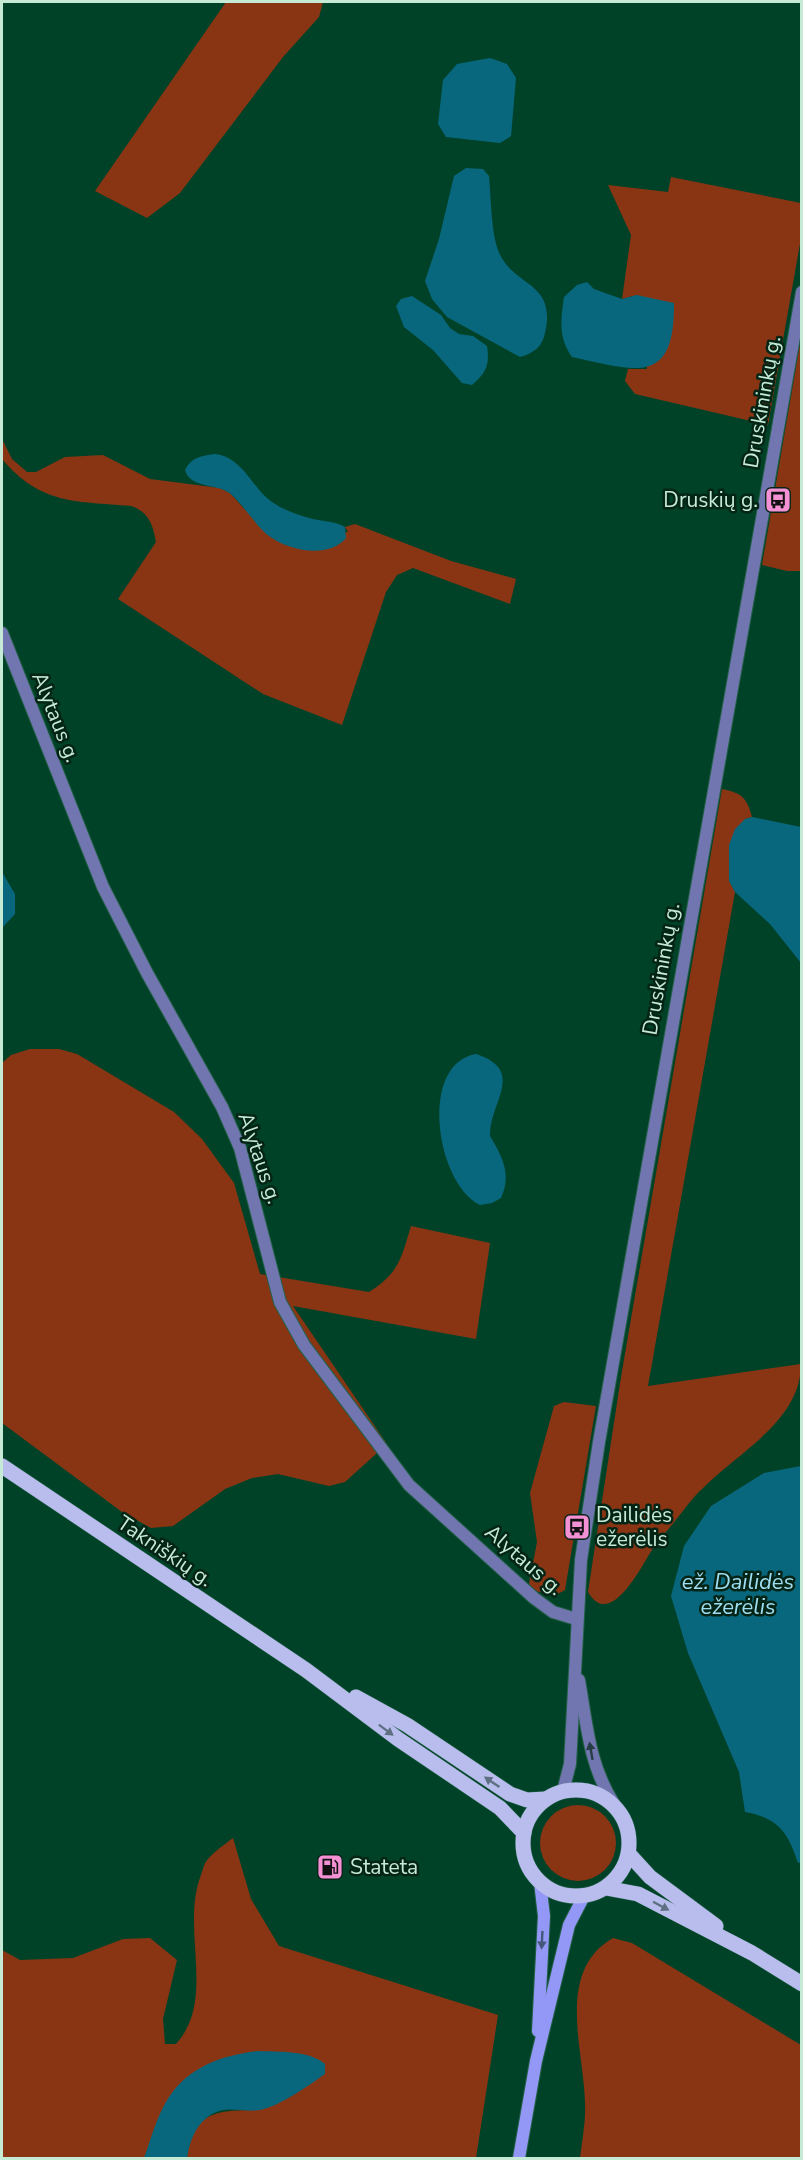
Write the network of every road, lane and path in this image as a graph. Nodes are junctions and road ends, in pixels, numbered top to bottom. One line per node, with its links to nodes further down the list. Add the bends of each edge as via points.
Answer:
1 (801, 292): 4 (street, Druskininkų g., via 599,1442)
2 (2, 633): 4 (street, Alytaus g., via 103,886 222,1107 240,1148 280,1302 291,1324 409,1485 534,1598 553,1612)
3 (2, 1466): 6 (main road, Takniškių g.)
4 (576, 1619): 5 (street, Druskininkų g.)
5 (575, 1655): 7 (street, via 570,1764); 9 (street, one-way to 5, via 593,1761)
6 (306, 1670): 8 (main road, one-way to 6, via 527,1800 510,1794 407,1725); 10 (main road, one-way to 10, via 500,1808)
7 (563, 1791): 8 (main road); 9 (main road, via 590,1792)
8 (546, 1799): 10 (main road, via 531,1814)
9 (614, 1804): 11 (main road, via 630,1836)
10 (524, 1833): 12 (main road, via 523,1851)
11 (629, 1854): 13 (main road, via 621,1873); 15 (main road, via 650,1877)
12 (540, 1882): 14 (main road, via 560,1894); 17 (main road, one-way to 17, via 544,1916)
13 (606, 1888): 14 (main road); 15 (main road, one-way to 15, via 638,1894)
14 (584, 1896): 17 (main road, via 569,1925)
15 (752, 1953): 16 (main road)
16 (801, 1984)
17 (536, 2061): 18 (main road)
18 (519, 2158)

